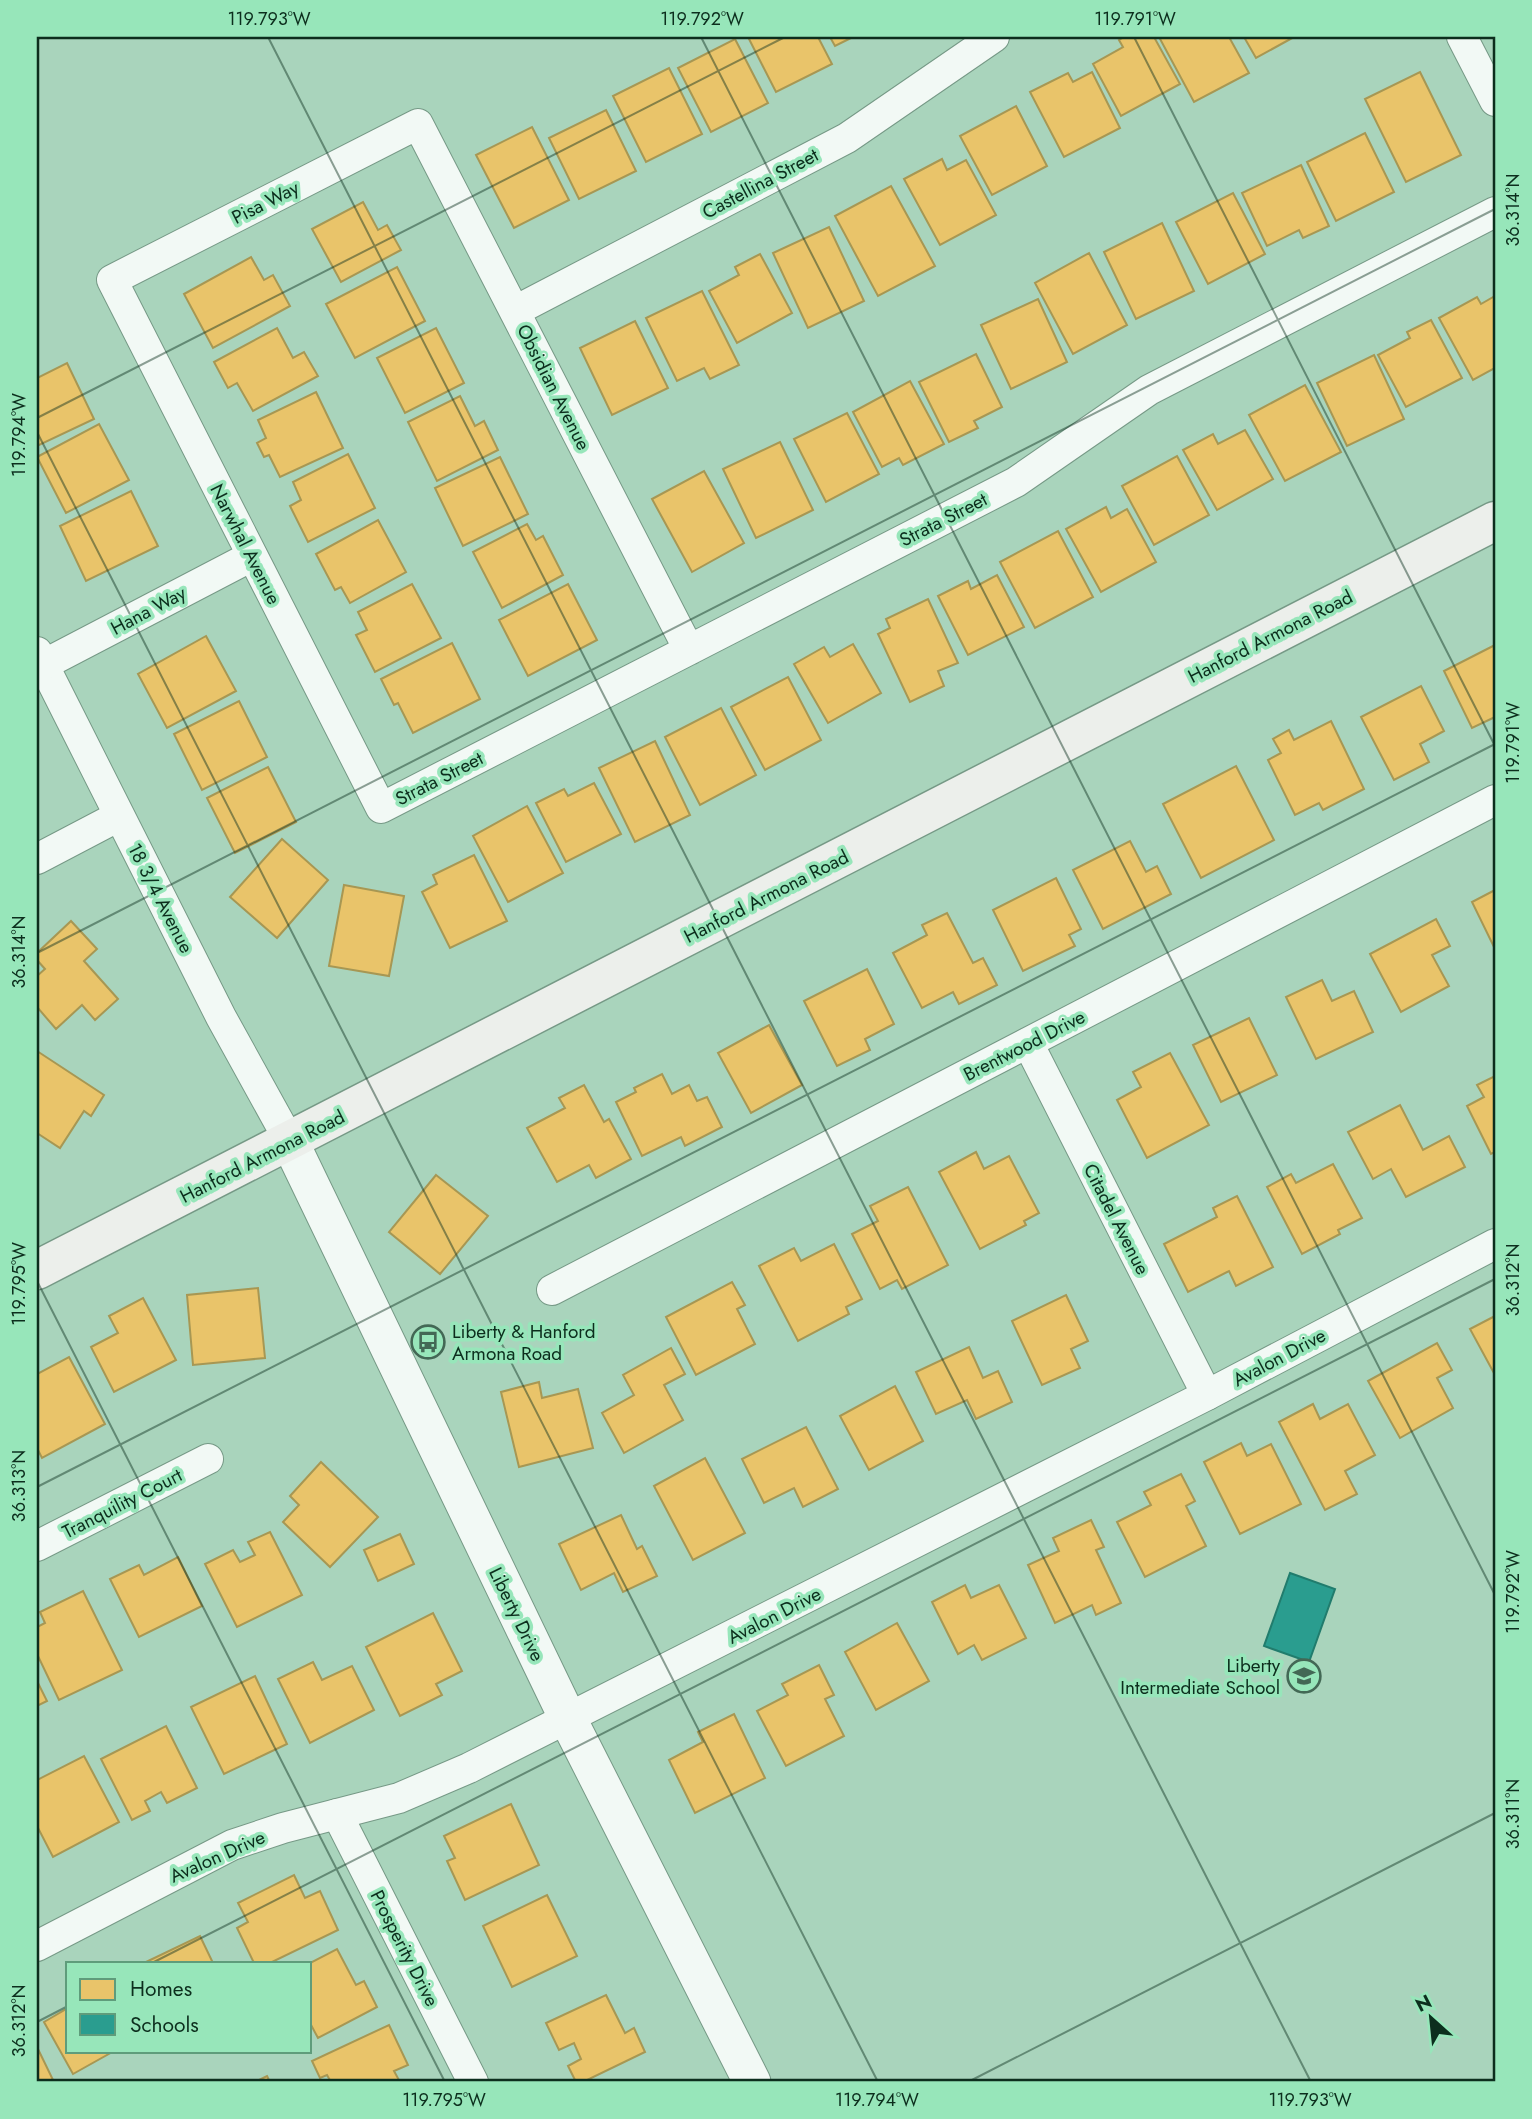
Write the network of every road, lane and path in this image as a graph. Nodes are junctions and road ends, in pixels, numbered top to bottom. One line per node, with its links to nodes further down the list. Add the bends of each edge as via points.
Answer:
1 (995, 37): 7 (street, Castellina Street, via 847,138)
2 (1462, 37): 3 (street)
3 (1495, 101)
4 (418, 124): 6 (street, Pisa Way); 7 (street, Obsidian Avenue)
5 (1495, 212): 10 (street, Strata Street, via 1149,390 1016,482)
6 (112, 280): 9 (street, Narwhal Avenue)
7 (515, 311): 10 (street, Obsidian Avenue)
8 (1495, 521): 17 (main road, Hanford Armona Road)
9 (252, 556): 11 (street, Hana Way); 13 (street, Narwhal Avenue)
10 (689, 650): 13 (street, Strata Street)
11 (40, 658): 14 (street, 18 3/4 Avenue)
12 (1495, 800): 16 (street, Brentwood Drive)
13 (381, 808)
14 (119, 816): 15 (street); 17 (street, 18 3/4 Avenue)
15 (37, 859)
16 (1028, 1043): 20 (street, Brentwood Drive); 21 (street, Citadel Avenue)
17 (290, 1142): 19 (main road, Hanford Armona Road); 24 (street, Liberty Drive)
18 (1495, 1244): 21 (street, Avalon Drive)
19 (37, 1270)
20 (552, 1290)
21 (1207, 1395): 24 (street, Avalon Drive)
22 (208, 1459): 23 (street, Tranquility Court)
23 (37, 1546)
24 (568, 1719): 25 (street, Avalon Drive, via 398,1798); 28 (street, Liberty Drive)
25 (337, 1814): 26 (street, Avalon Drive, via 232,1845); 27 (street, Prosperity Drive)
26 (37, 1946)
27 (473, 2082)
28 (752, 2082)

